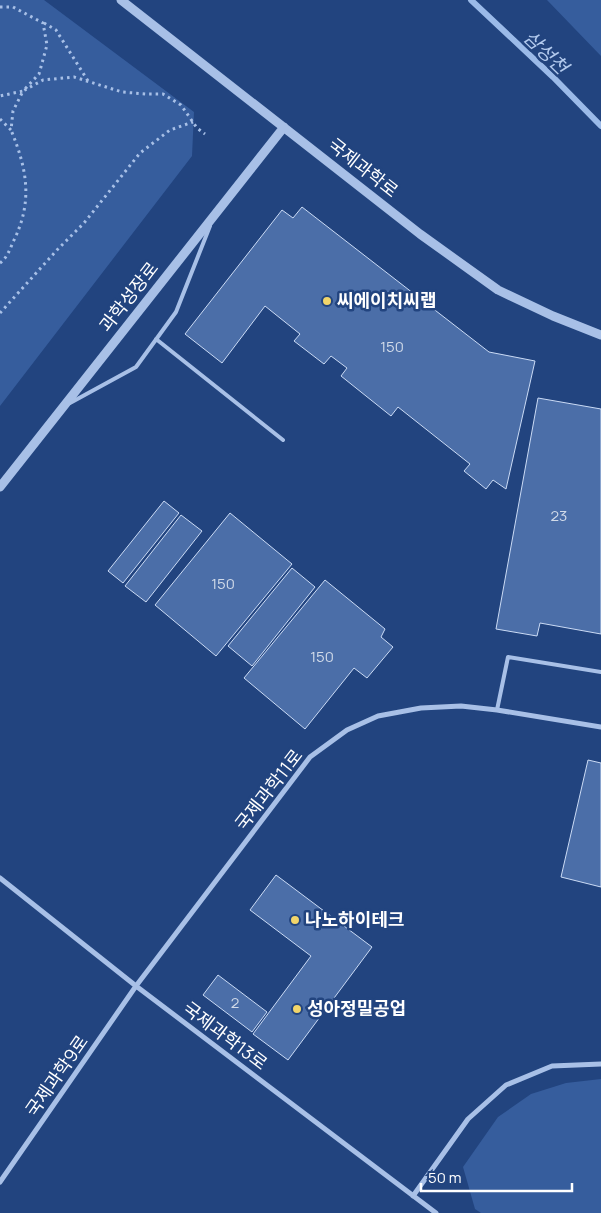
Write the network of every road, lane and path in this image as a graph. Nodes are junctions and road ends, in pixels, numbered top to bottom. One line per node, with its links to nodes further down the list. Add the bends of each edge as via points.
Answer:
1 (121, 0): 9 (street, 국제과학로)
2 (0, 7): 3 (path, via 13,7)
3 (44, 23): 4 (path, via 56,30); 5 (path, via 48,45 39,74)
4 (88, 81): 5 (path, via 74,78 43,80); 8 (path, via 122,92 163,94 180,105)
5 (23, 91): 6 (path); 10 (path, via 13,111)
6 (0, 96)
7 (0, 119): 10 (path)
8 (193, 122): 11 (path); 14 (path, via 170,130 140,153 84,222)
9 (284, 127): 12 (street, 과학성장로); 15 (street, 국제과학로, via 420,234 498,290)
10 (11, 130): 13 (path, via 20,152 27,188 21,225)
11 (205, 134)
12 (214, 216): 16 (lane, via 176,312); 17 (street, 과학성장로)
13 (0, 264)
14 (0, 313)
15 (601, 335)
16 (156, 339): 17 (lane, via 136,367); 18 (lane)
17 (63, 406): 19 (street, 과학성장로)
18 (283, 440)
19 (0, 486)
20 (601, 672): 21 (lane, via 508,657)
21 (497, 710): 22 (street, 국제과학11로); 24 (street, 국제과학11로, via 461,706 421,708 378,716 347,730 310,757)
22 (601, 727)
23 (0, 878): 24 (street, 국제과학13로)
24 (136, 986): 26 (street, 국제과학9로); 27 (street, 국제과학13로)
25 (601, 1064): 27 (street, via 552,1066 506,1085 468,1119)
26 (0, 1182)
27 (413, 1196): 28 (street, 국제과학13로)
28 (436, 1213)

